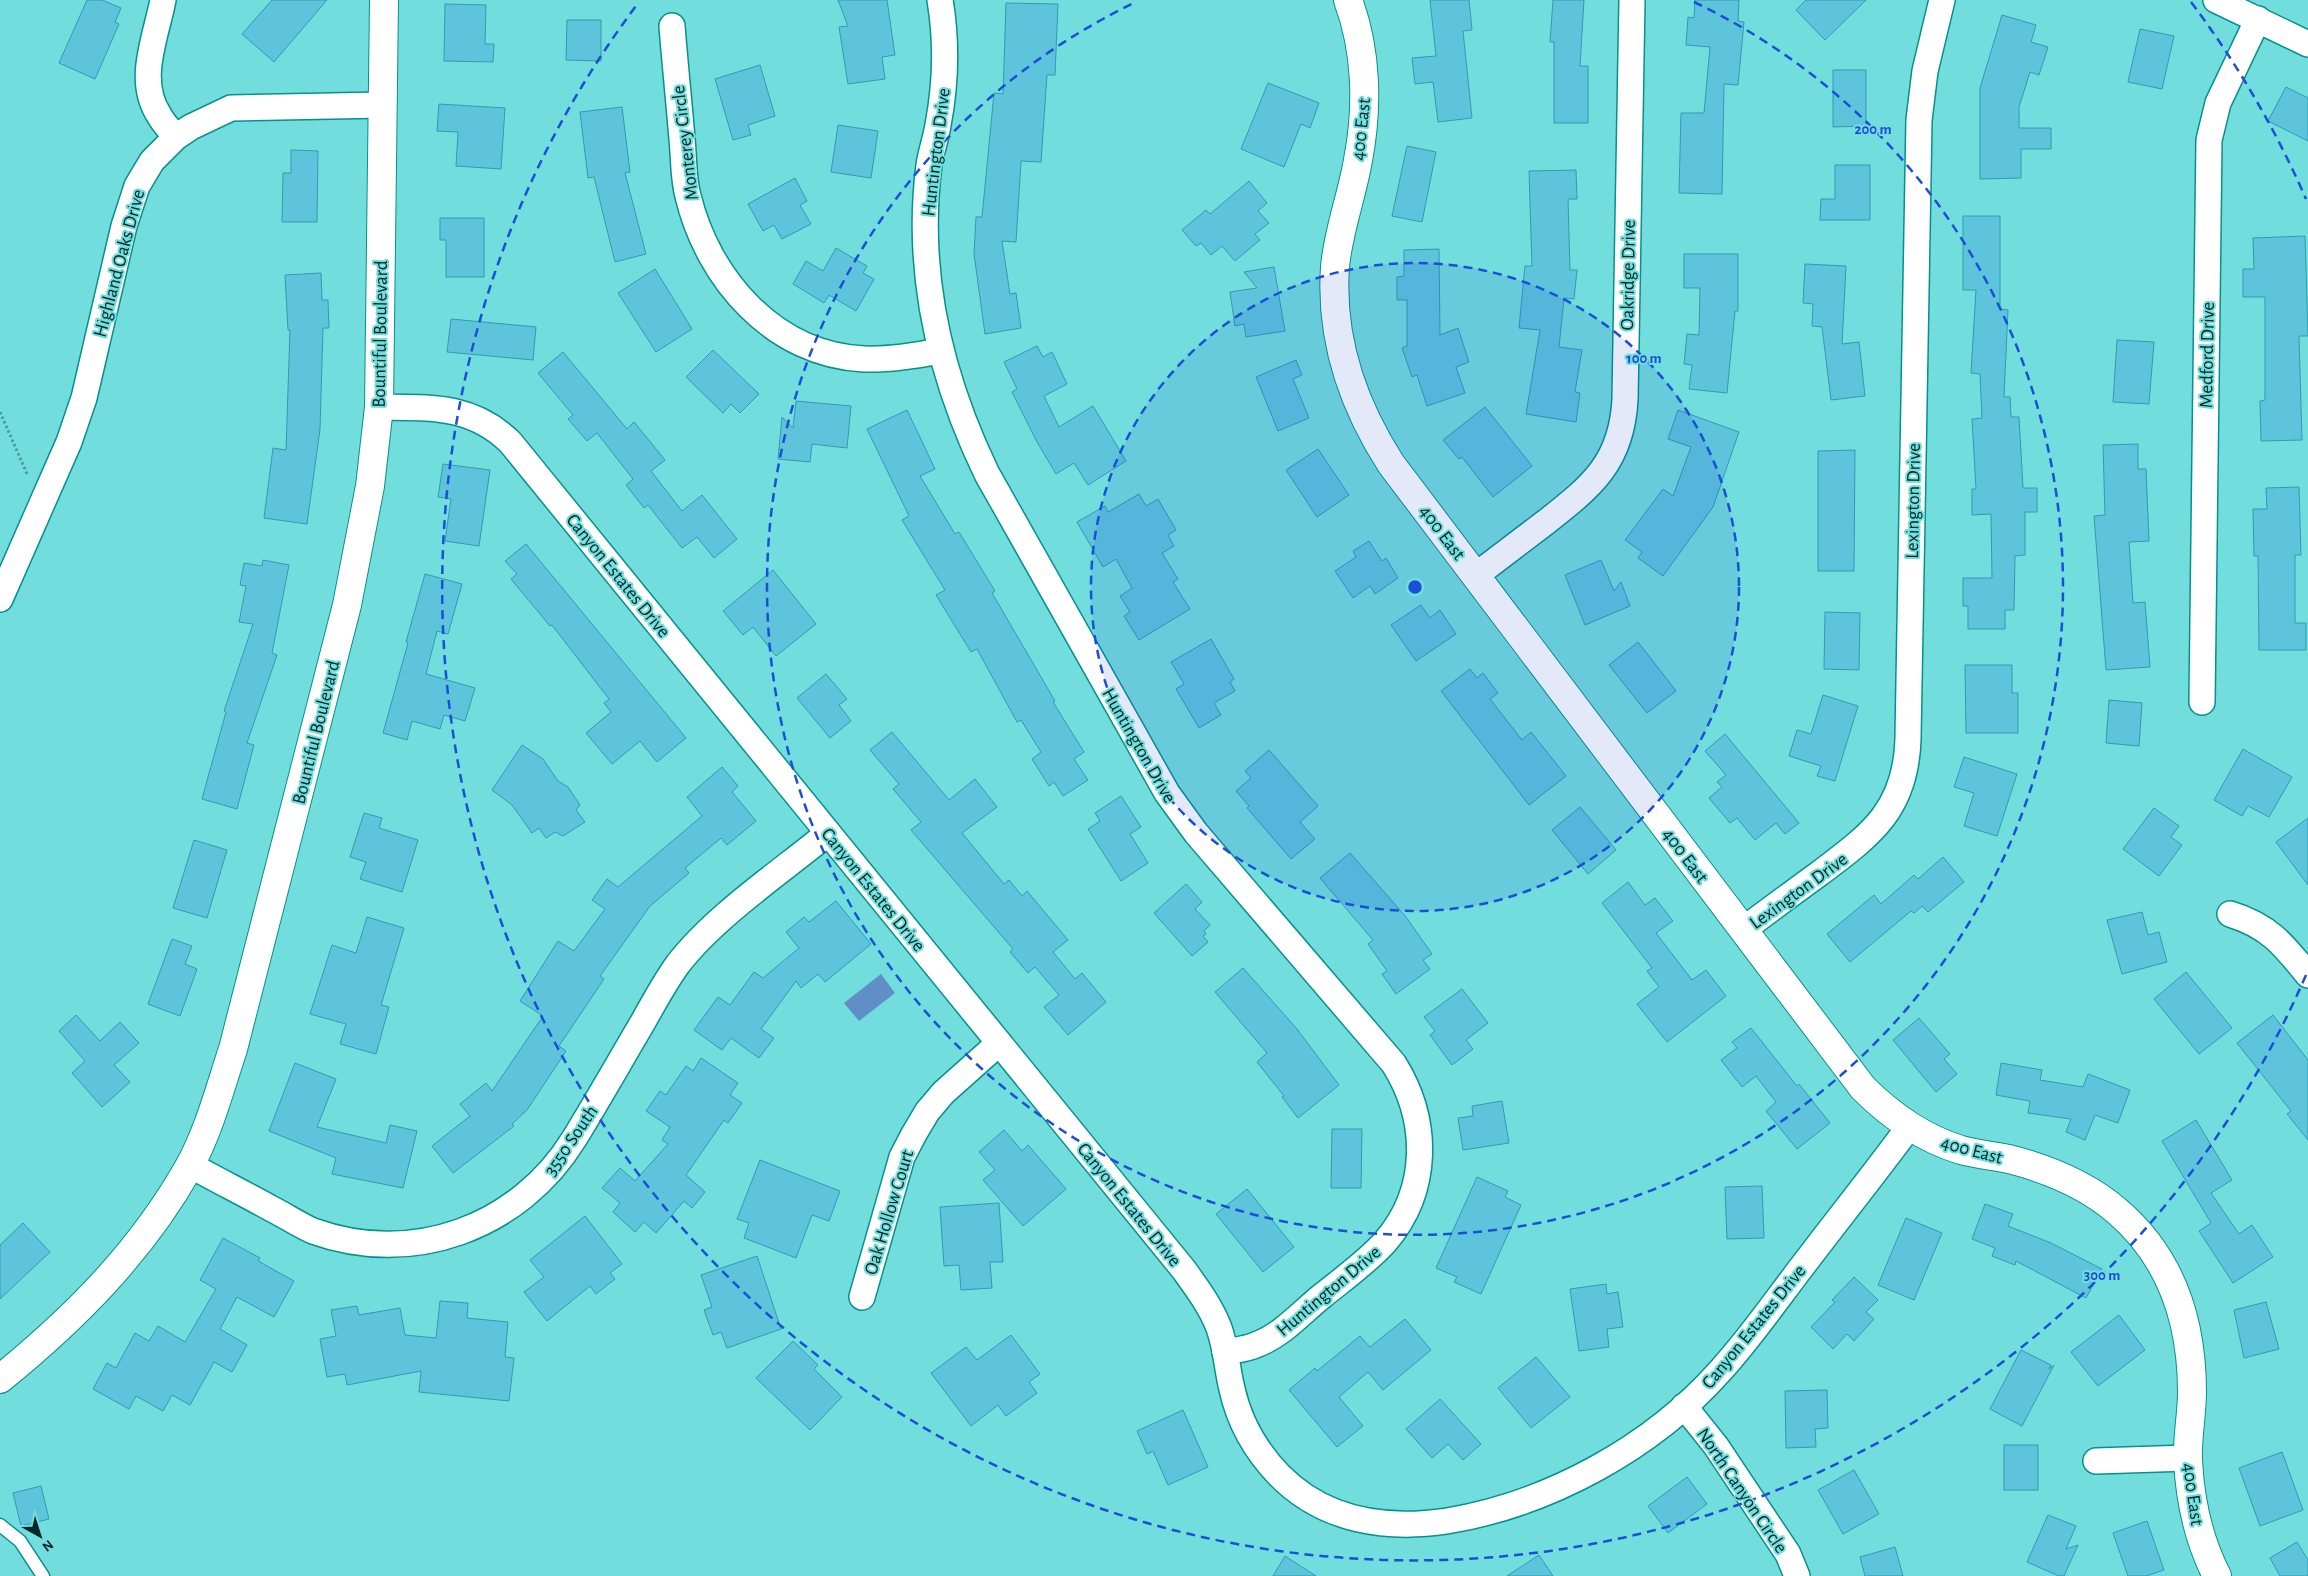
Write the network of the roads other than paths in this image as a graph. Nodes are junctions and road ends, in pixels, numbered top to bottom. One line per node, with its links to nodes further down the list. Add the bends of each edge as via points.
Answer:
1 (163, 0): 12 (street, via 148,73 149,90 156,109)
2 (384, 0): 11 (street, Bountiful Boulevard)
3 (940, 0): 13 (street, Huntington Drive, via 945,29 943,89 930,165 926,220 927,269)
4 (1348, 0): 15 (street, 400 East, via 1361,51 1364,95 1358,161 1335,267 1339,339 1353,393 1372,435)
5 (1632, 0): 15 (street, Oakridge Drive, via 1622,430 1610,459 1590,487)
6 (1942, 0): 20 (street, Lexington Drive, via 1925,71 1919,120 1906,771 1895,801 1871,834)
7 (2216, 0): 8 (street)
8 (2258, 19): 10 (street); 17 (street, Medford Drive, via 2218,103 2209,140)
9 (672, 26): 13 (street, Monterey Circle, via 687,193 707,250 734,291 770,325 814,350 863,359 907,357)
10 (2308, 44)
11 (383, 105): 12 (street, Highland Oaks Drive, via 231,108 204,119); 14 (street, Bountiful Boulevard)
12 (176, 137): 16 (street, Highland Oaks Drive, via 152,161 138,186 124,226 84,398 69,442)
13 (939, 351): 26 (street, Huntington Drive, via 960,414 987,474 1167,793 1196,833 1385,1052 1415,1106 1420,1138 1418,1169 1410,1199 1386,1240 1271,1337 1249,1348)
14 (379, 407): 18 (street, Canyon Estates Drive, via 452,410 469,414 499,431); 24 (street, Bountiful Boulevard, via 369,494 347,605 234,1049)
15 (1476, 576): 20 (street, 400 East)
16 (0, 599)
17 (2202, 702)
18 (828, 833): 22 (street, Canyon Estates Drive); 24 (street, 3550 South, via 719,921 690,949 667,981 561,1158 530,1192 492,1219 471,1229 426,1242 403,1245 356,1242 311,1230)
19 (2230, 914): 21 (street, via 2251,920 2268,930)
20 (1743, 930): 23 (street, 400 East, via 1863,1088)
21 (2308, 975)
22 (999, 1043): 25 (street, Oak Hollow Court, via 943,1093 914,1134 902,1157); 26 (street, Canyon Estates Drive, via 1197,1288 1219,1329)
23 (1908, 1127): 28 (street, Canyon Estates Drive, via 1720,1372); 29 (street, 400 East, via 1961,1150 2056,1173 2097,1196 2136,1230 2167,1273 2185,1318 2192,1367)
24 (190, 1165): 27 (street, Bountiful Boulevard, via 158,1216 107,1281 44,1343)
25 (862, 1297)
26 (1225, 1352): 28 (street, Canyon Estates Drive, via 1235,1403 1242,1420 1263,1458 1279,1476 1328,1509 1350,1518 1388,1525 1463,1518 1528,1499 1594,1469 1656,1429)
27 (0, 1379)
28 (1684, 1406): 33 (street, North Canyon Circle, via 1716,1446 1788,1554)
29 (2188, 1458): 30 (street); 34 (street, 400 East, via 2195,1518)
30 (2096, 1461)
31 (0, 1525): 32 (lane, via 20,1541)
32 (42, 1576)
33 (1797, 1576)
34 (2217, 1576)

